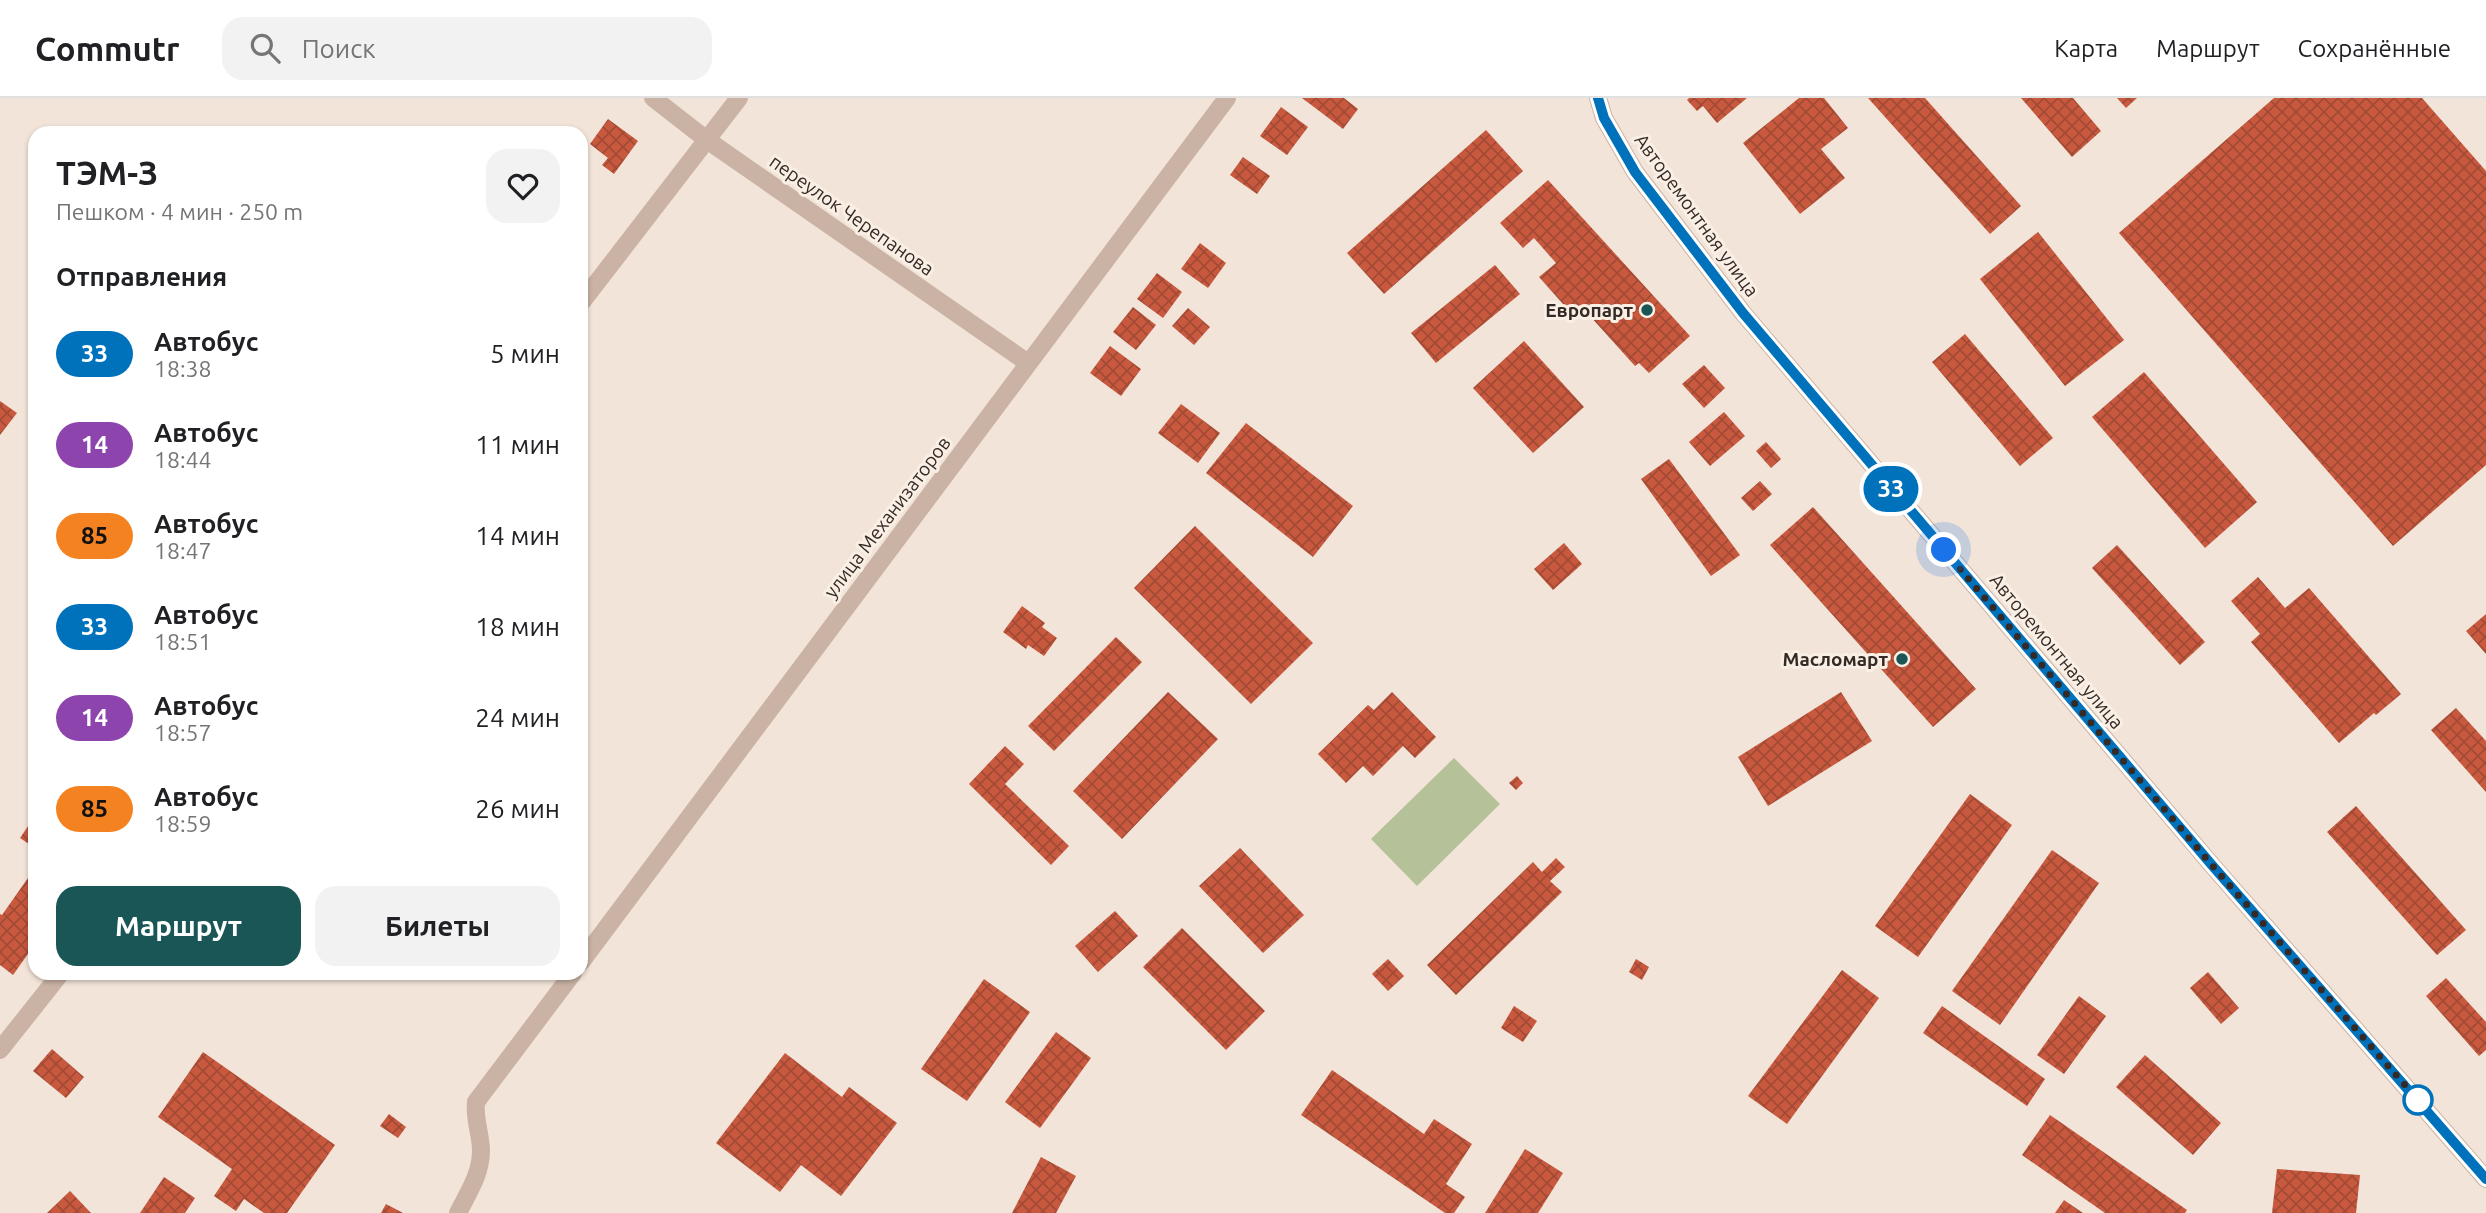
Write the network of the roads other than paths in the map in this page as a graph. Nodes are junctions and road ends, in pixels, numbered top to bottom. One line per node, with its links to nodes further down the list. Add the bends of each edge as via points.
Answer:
1 (653, 98): 5 (street, переулок Черепанова)
2 (739, 98): 5 (street)
3 (1227, 98): 7 (street, улица Механизаторов)
4 (1598, 98): 12 (street, Авторемонтная улица, via 1604,118 1635,172 1743,313 2211,864)
5 (707, 140): 6 (street); 7 (street, переулок Черепанова)
6 (588, 294)
7 (1028, 363): 8 (street, улица Механизаторов)
8 (588, 953)
9 (55, 980): 11 (street)
10 (568, 980): 13 (street, via 476,1102 479,1171)
11 (0, 1050)
12 (2486, 1179)
13 (457, 1213)

